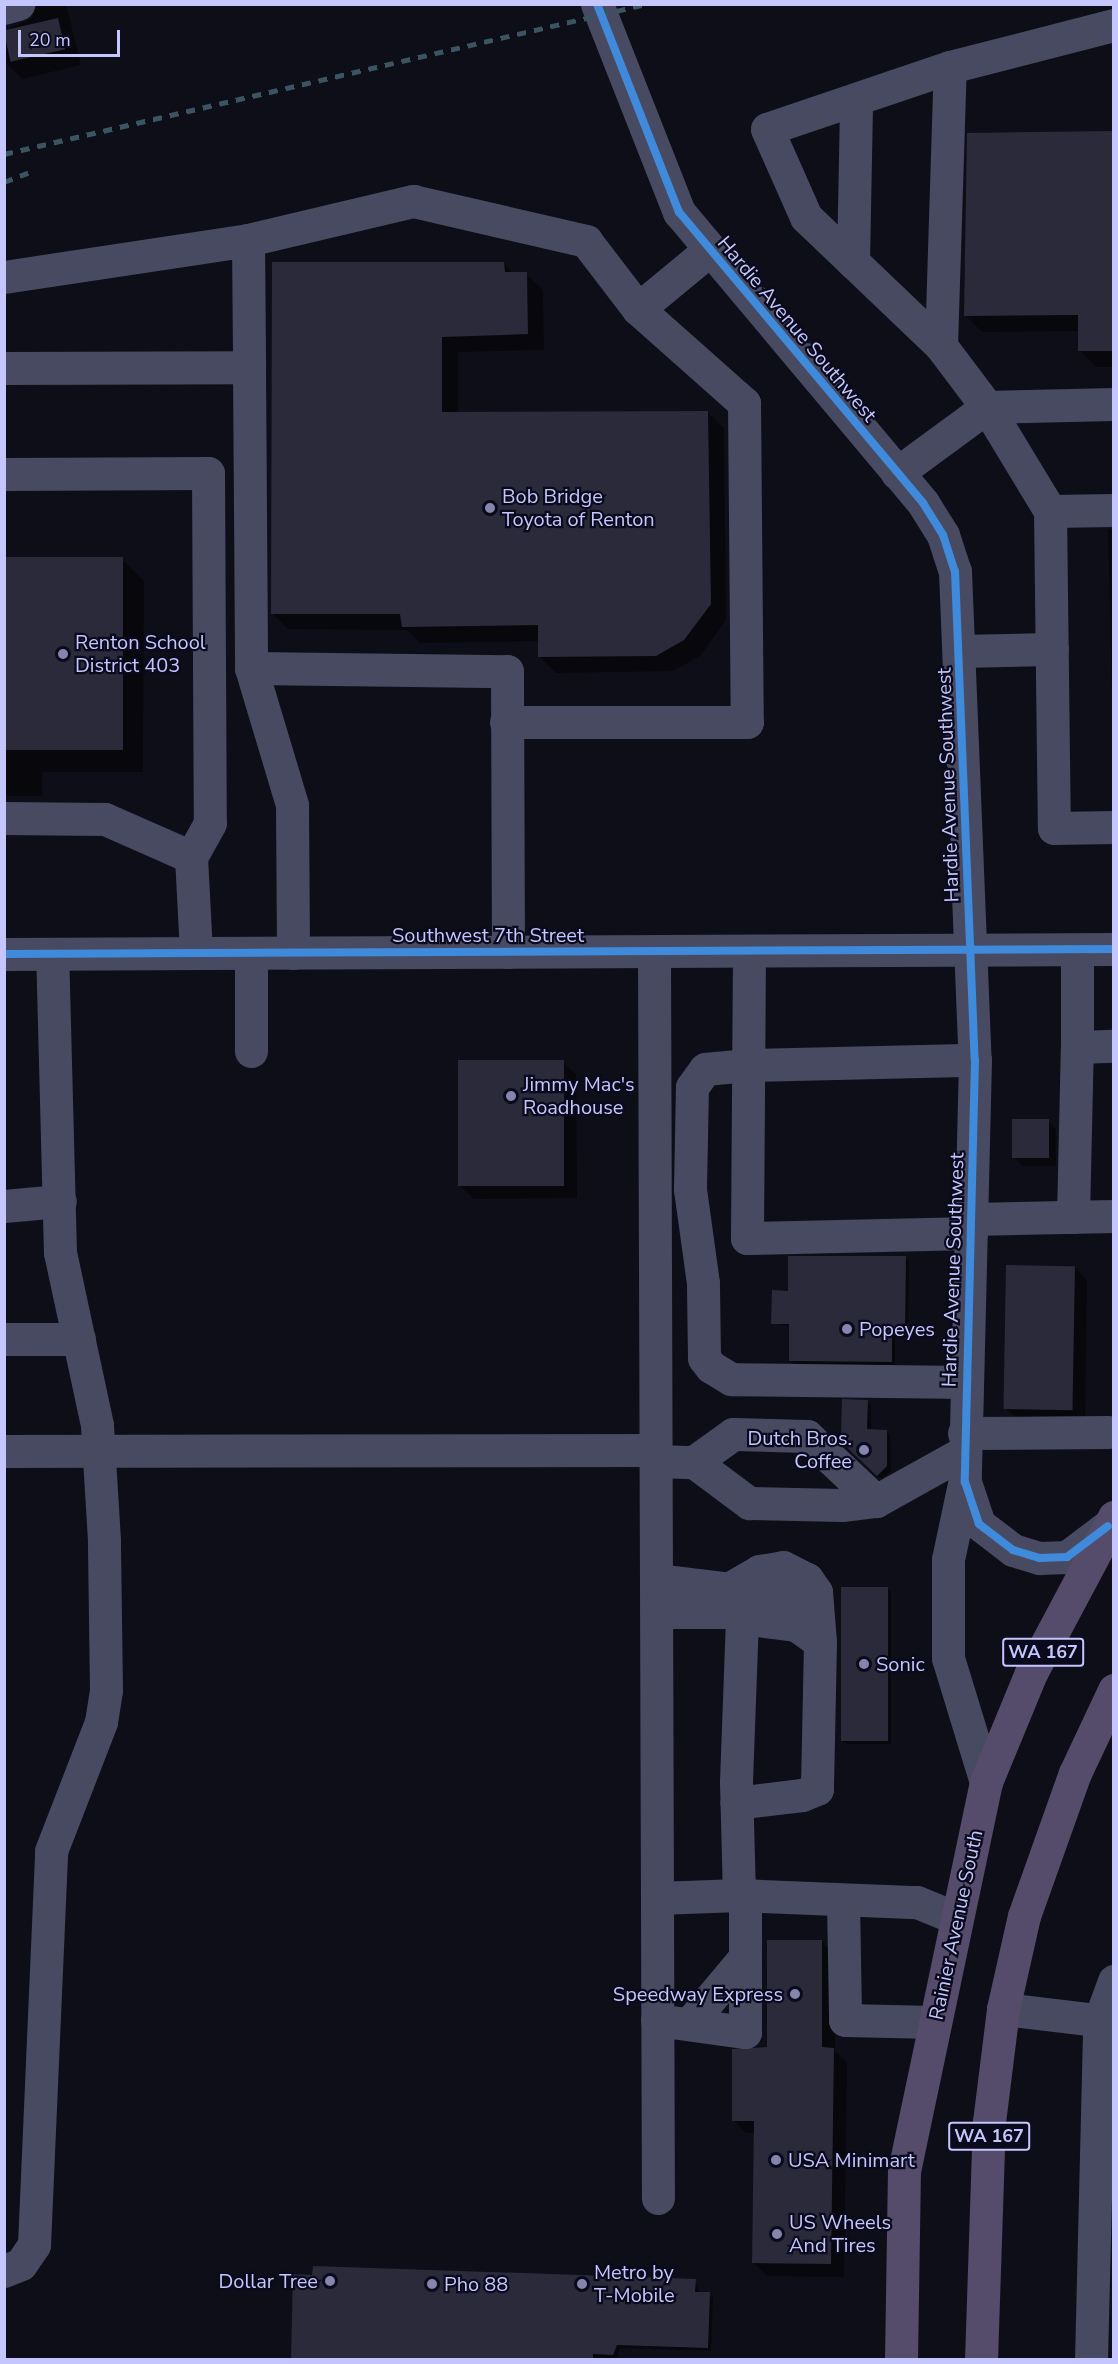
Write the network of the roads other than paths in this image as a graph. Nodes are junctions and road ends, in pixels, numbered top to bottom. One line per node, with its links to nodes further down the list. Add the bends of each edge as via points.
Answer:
1 (18, 4): 3 (street)
2 (597, 4): 8 (street, Hardie Avenue Southwest, via 679,212)
3 (4, 8)
4 (1113, 25): 5 (street)
5 (950, 67): 6 (street); 12 (street)
6 (856, 101): 9 (street); 9 (street, via 766,129 806,217)
7 (248, 240): 10 (street); 11 (street, via 412,201 586,241); 13 (street)
8 (708, 251): 11 (street); 17 (street, Hardie Avenue Southwest)
9 (853, 262): 12 (street)
10 (4, 277)
11 (638, 309): 24 (street, via 744,403 747,722)
12 (941, 346): 16 (street)
13 (249, 367): 14 (street); 23 (street)
14 (4, 368)
15 (1113, 404): 16 (street)
16 (987, 407): 17 (street); 20 (street)
17 (897, 473): 22 (street, Hardie Avenue Southwest, via 924,503 943,535 955,571)
18 (4, 474): 27 (street, via 208,473 210,823)
19 (1113, 510): 20 (street)
20 (1050, 511): 21 (street)
21 (1052, 649): 22 (street); 26 (street, via 1054,828)
22 (960, 651): 33 (street, Hardie Avenue Southwest)
23 (251, 668): 24 (street, via 507,671); 35 (street, via 292,805)
24 (506, 722): 36 (street)
25 (4, 818): 27 (street, via 105,819)
26 (1113, 827)
27 (191, 857): 30 (street)
28 (1113, 949): 29 (street, Southwest 7th Street)
29 (1077, 950): 33 (street, Southwest 7th Street); 40 (street)
30 (196, 951): 34 (street, Southwest 7th Street); 38 (street, Southwest 7th Street)
31 (654, 951): 32 (street, Southwest 7th Street); 36 (street, Southwest 7th Street); 55 (street)
32 (749, 951): 33 (street, Southwest 7th Street); 43 (street)
33 (971, 951): 42 (street, Hardie Avenue Southwest)
34 (251, 952): 35 (street, Southwest 7th Street); 41 (street)
35 (294, 952): 36 (street, Southwest 7th Street)
36 (508, 952)
37 (4, 954): 38 (street, Southwest 7th Street)
38 (52, 954): 44 (street)
39 (1113, 1046): 40 (street)
40 (1077, 1047): 47 (street)
41 (251, 1051)
42 (975, 1060): 43 (street); 48 (street, Hardie Avenue Southwest)
43 (748, 1065): 48 (street, via 747,1238); 51 (street, via 705,1069 692,1088 690,1188 703,1283 704,1358 731,1379)
44 (60, 1201): 45 (street); 50 (street, via 60,1253)
45 (4, 1206)
46 (1113, 1216): 47 (street)
47 (1073, 1217): 48 (street)
48 (971, 1226): 51 (street, Hardie Avenue Southwest)
49 (4, 1339): 50 (street)
50 (79, 1339): 54 (street)
51 (966, 1382): 56 (street, Hardie Avenue Southwest)
52 (1108, 1432): 56 (street)
53 (4, 1450): 54 (street)
54 (99, 1452): 55 (street); 80 (street, via 106,1690 101,1722 51,1851 34,2245 21,2264)
55 (656, 1455): 57 (street); 60 (street)
56 (964, 1456): 58 (street); 59 (street, Hardie Avenue Southwest, via 979,1524 1013,1550 1040,1558 1067,1557); 66 (street, Hardie Avenue Southwest, via 948,1559 948,1658)
57 (694, 1462): 58 (street, via 749,1503 842,1505); 58 (street, via 733,1434 807,1436)
58 (876, 1501)
59 (1111, 1521): 66 (main road, Rainier Avenue South / WA 167, via 1031,1673)
60 (656, 1580): 61 (street); 62 (street)
61 (730, 1588): 63 (street); 64 (street, via 759,1571 783,1567 807,1579 816,1592)
62 (656, 1612): 63 (street, via 731,1612); 69 (street)
63 (742, 1618): 64 (street, via 796,1625); 67 (street)
64 (820, 1642): 67 (street, via 817,1789 802,1795)
65 (1113, 1690): 74 (main road, WA 167, via 1076,1773 1024,1916)
66 (986, 1782): 71 (main road, Rainier Avenue South / WA 167)
67 (736, 1803): 68 (street)
68 (742, 1896): 69 (street); 70 (street); 72 (street)
69 (657, 1898): 75 (street)
70 (843, 1900): 71 (street, via 917,1902); 76 (street, via 845,2020)
71 (956, 1918): 76 (main road, Rainier Avenue South / WA 167)
72 (745, 1957): 78 (street); 78 (street, via 745,2032)
73 (1113, 1981): 77 (street)
74 (1003, 2009): 77 (street); 82 (main road, WA 167, via 989,2122)
75 (657, 2020): 78 (street); 79 (street)
76 (935, 2022): 81 (main road, Rainier Avenue South / WA 167, via 904,2171)
77 (1106, 2022): 83 (street)
78 (689, 2024)
79 (658, 2198)
80 (4, 2271)
81 (901, 2360)
82 (981, 2360)
83 (1091, 2360)

